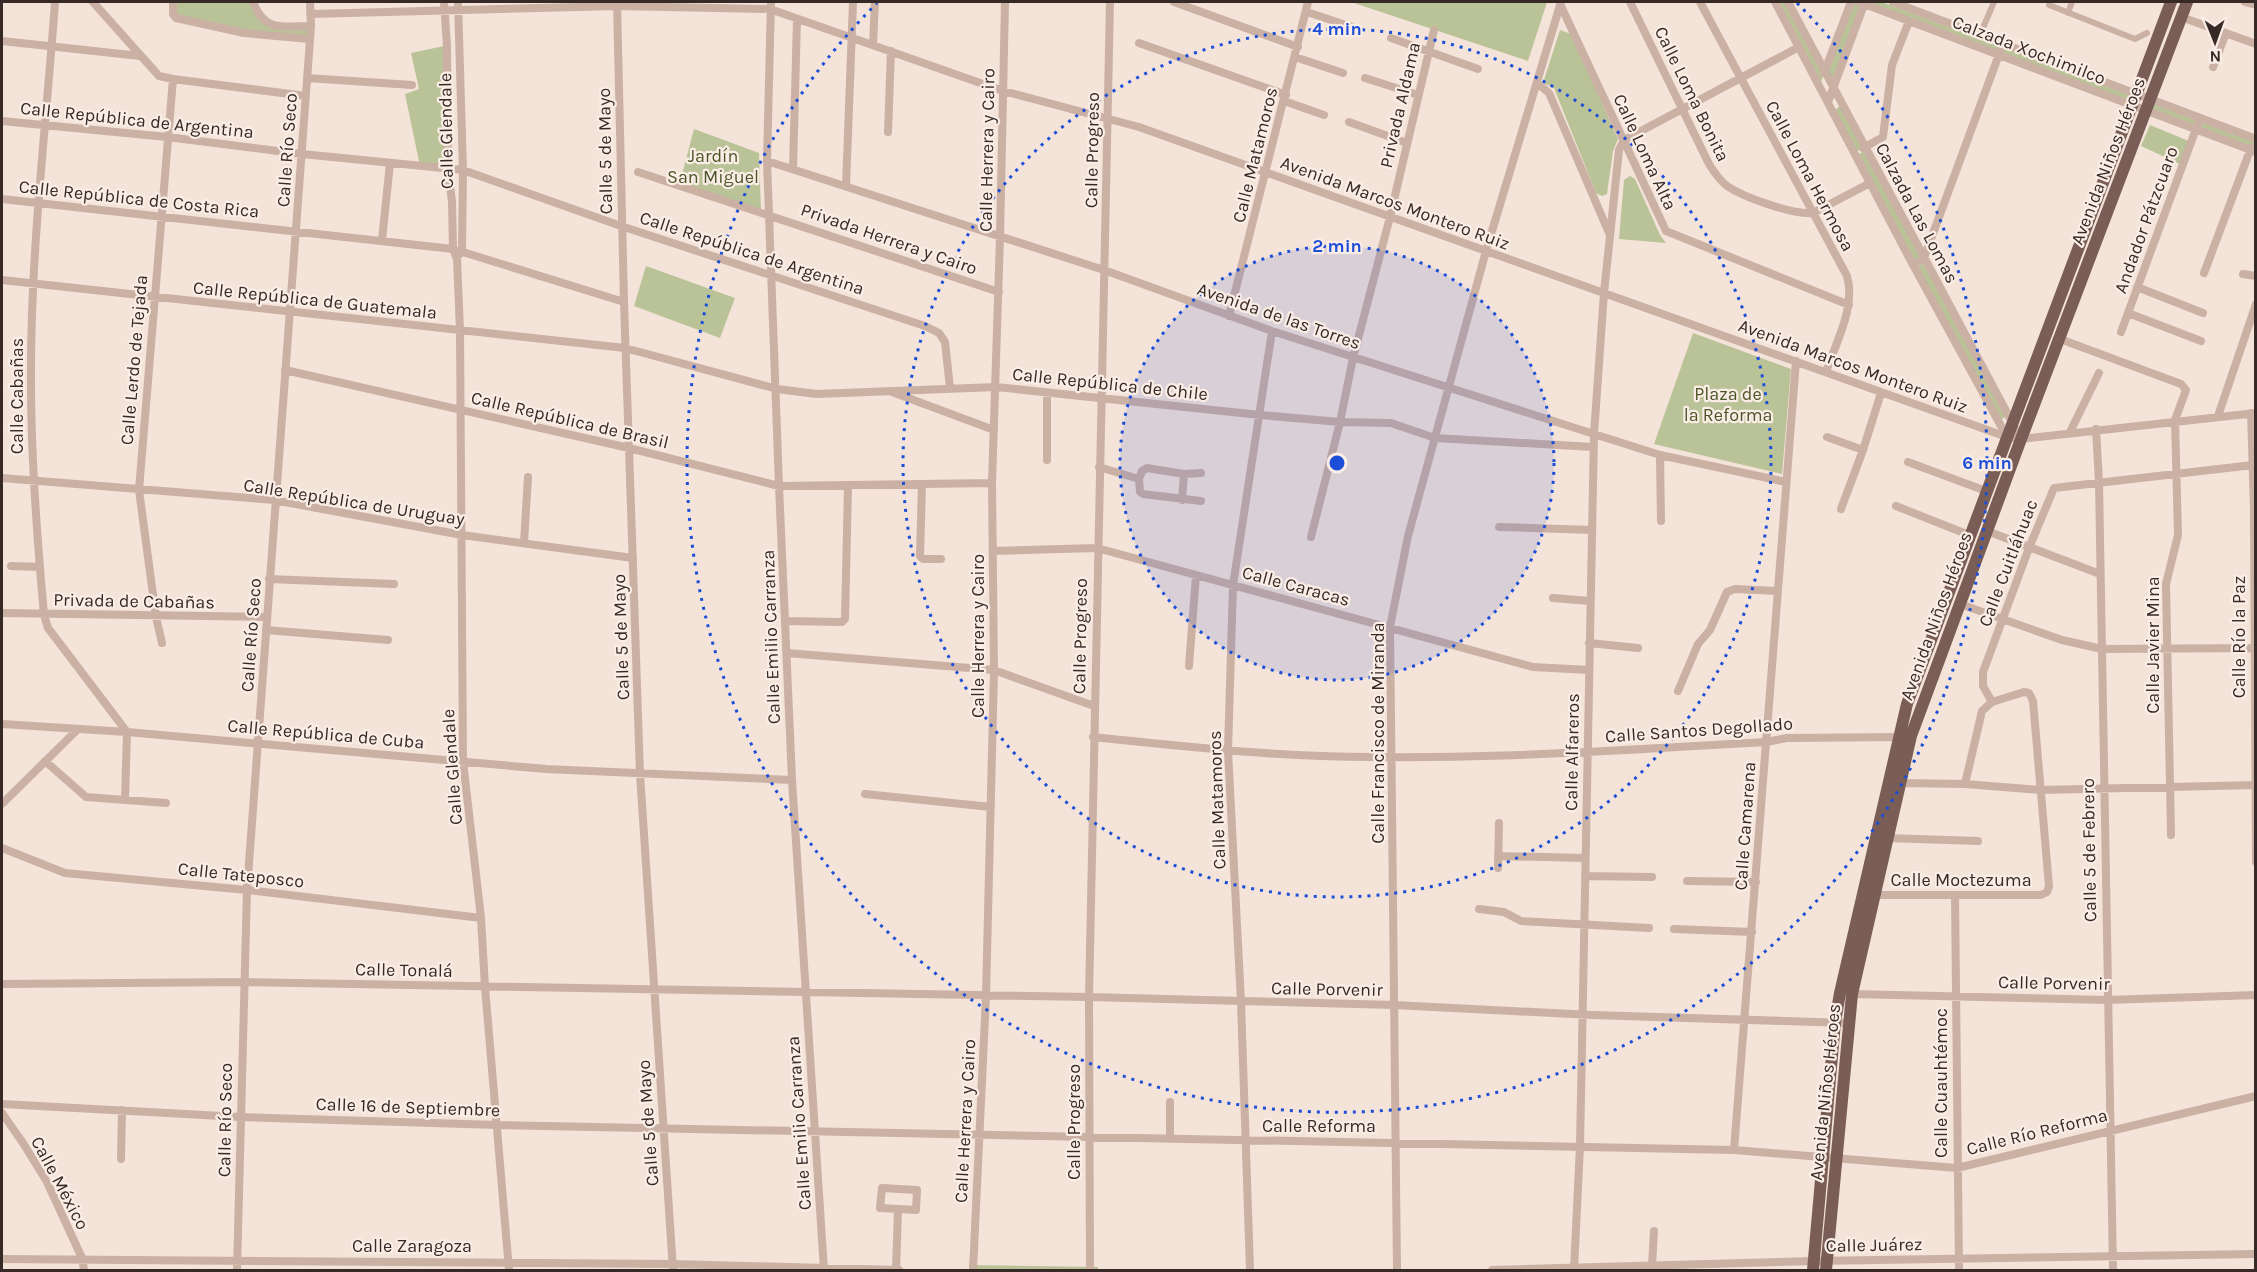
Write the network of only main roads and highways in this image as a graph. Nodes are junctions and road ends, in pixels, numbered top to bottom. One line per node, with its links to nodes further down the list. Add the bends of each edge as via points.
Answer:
1 (2171, 2): 3 (main road, Avenida Niños Héroes, via 1907,704)
2 (2187, 2): 3 (main road, Avenida Niños Héroes, via 1960,604)
3 (1905, 737): 4 (main road, Avenida Niños Héroes, via 1900,783); 4 (main road, Avenida Niños Héroes, via 1852,940)
4 (1842, 1023): 5 (main road, Avenida Niños Héroes)
5 (1820, 1266)

